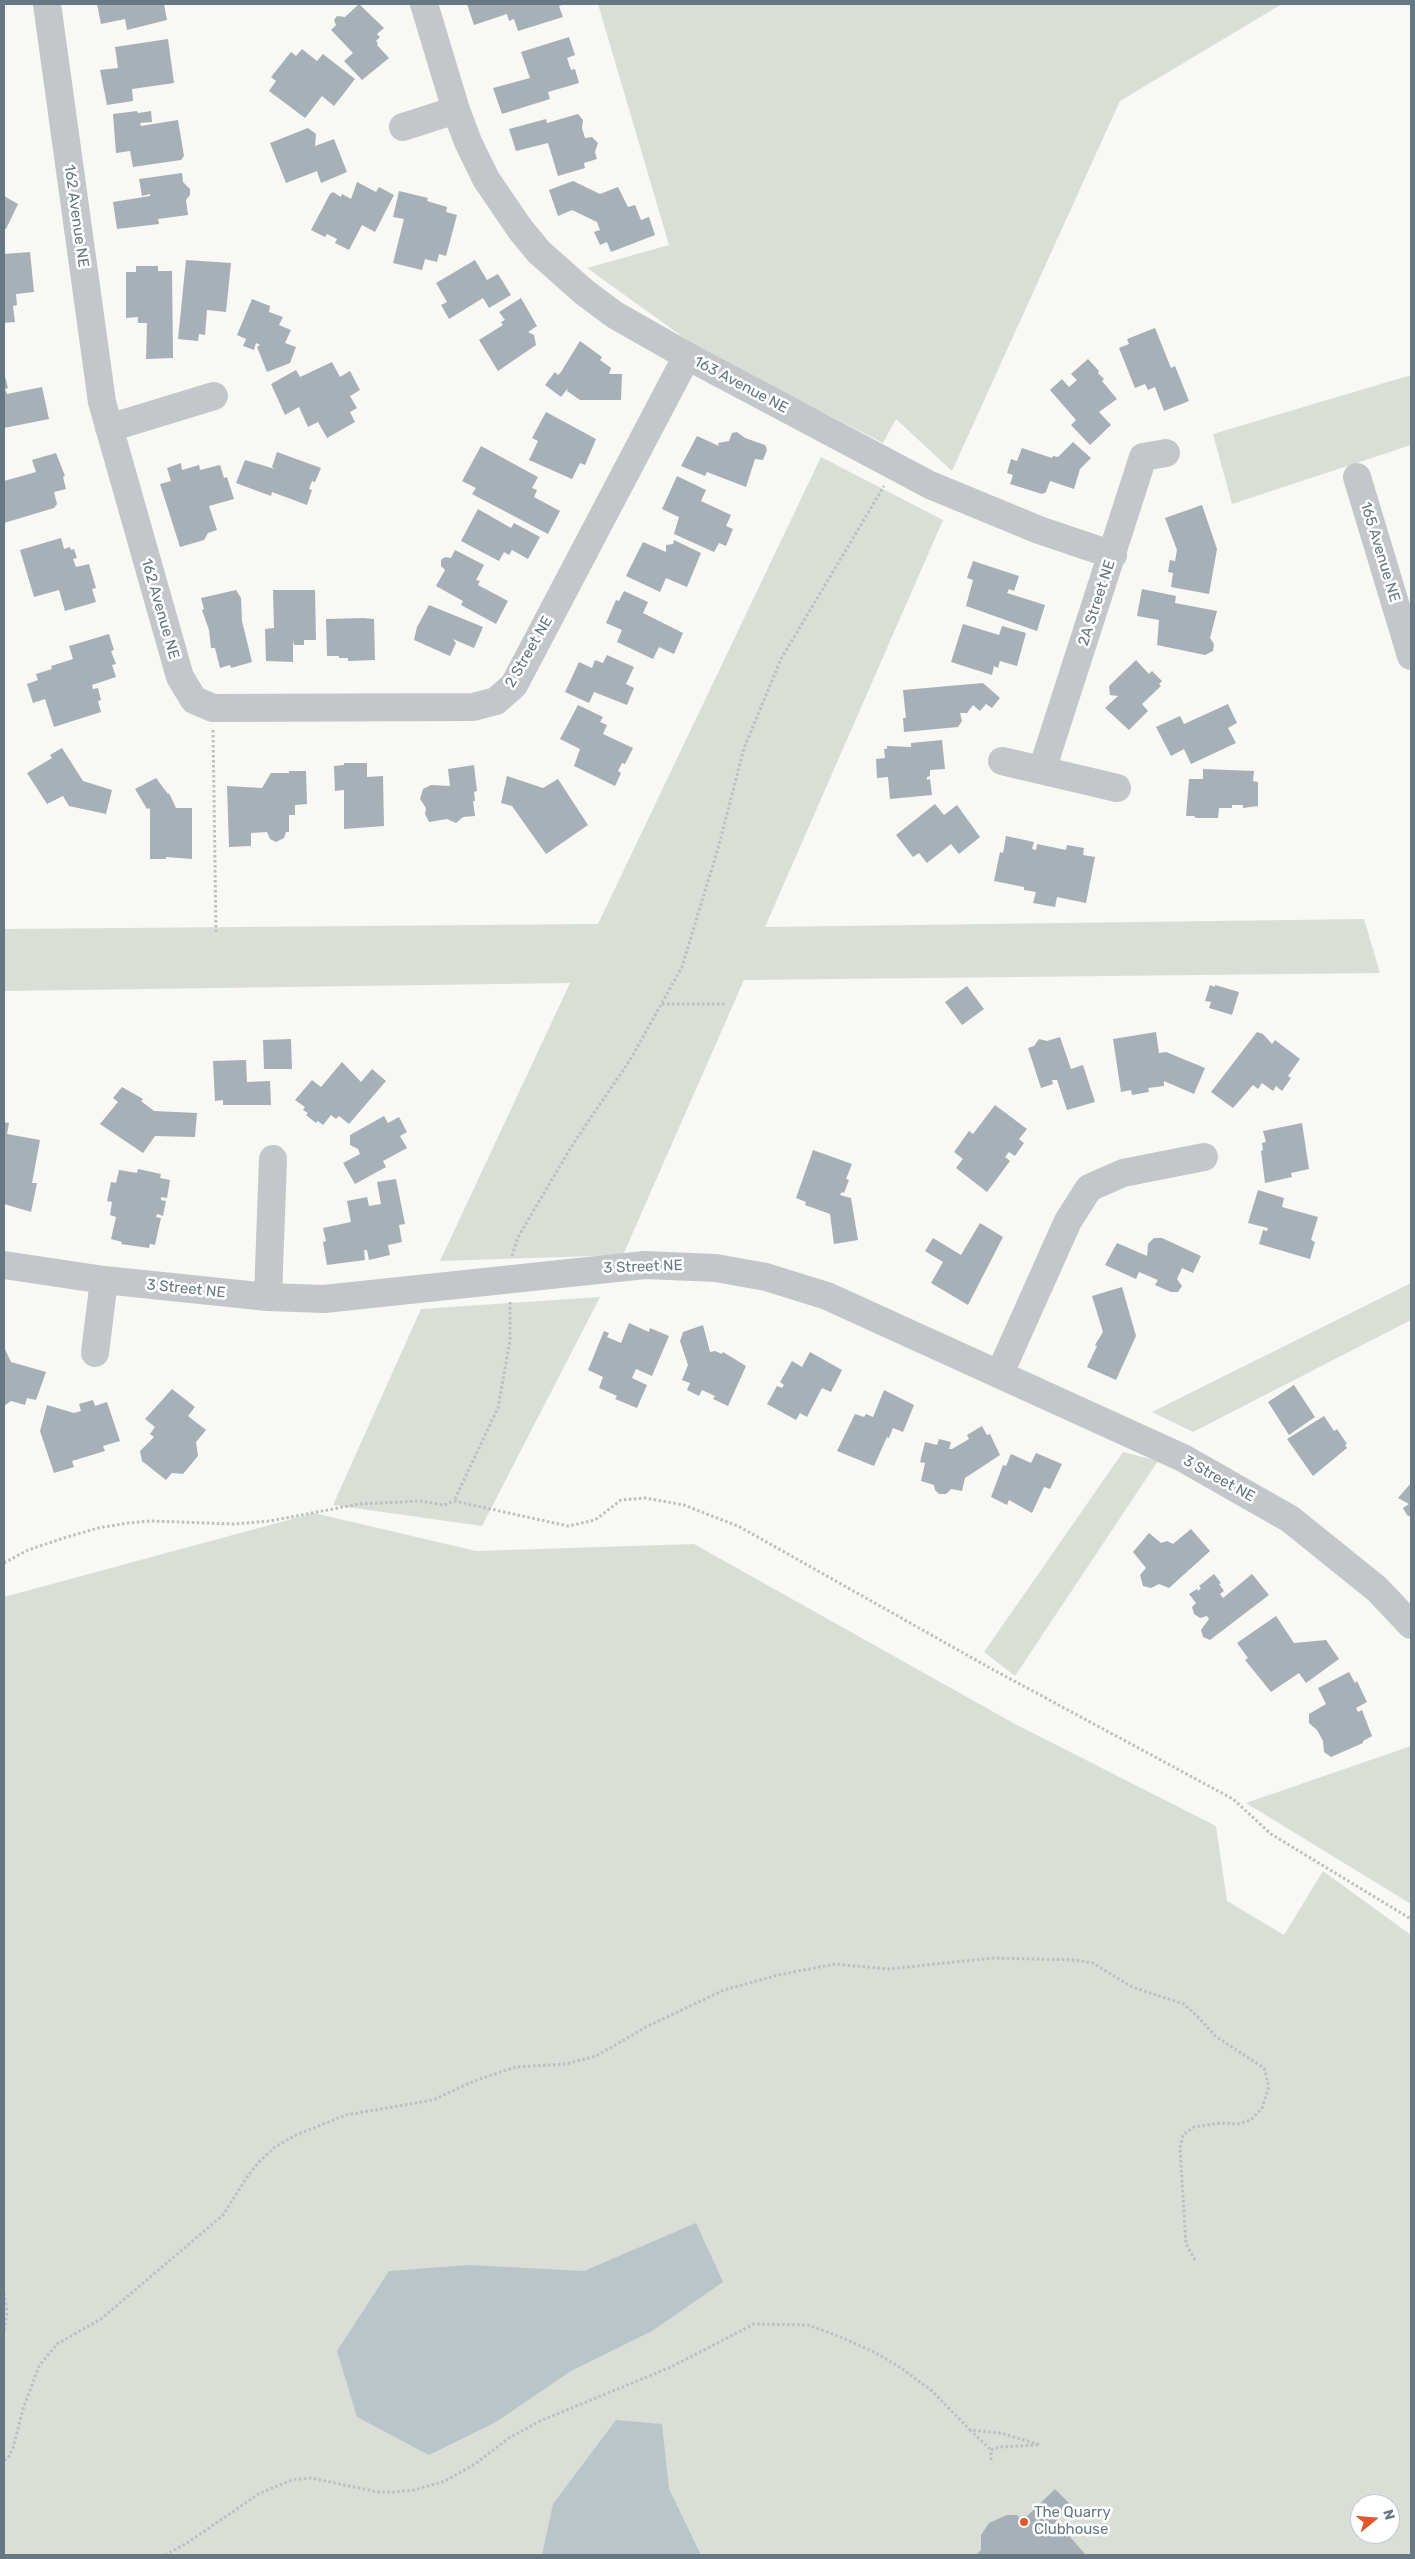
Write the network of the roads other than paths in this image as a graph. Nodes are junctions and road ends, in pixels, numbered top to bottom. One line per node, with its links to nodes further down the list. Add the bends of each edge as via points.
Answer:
1 (47, 4): 7 (street, 162 Avenue NE, via 98,376)
2 (424, 4): 3 (street, 163 Avenue NE)
3 (456, 110): 4 (street); 5 (street, 163 Avenue NE, via 486,178 539,252 561,274 615,315)
4 (403, 127)
5 (687, 356): 10 (street, 163 Avenue NE, via 930,485); 12 (street, 2 Street NE, via 514,685 496,701 474,708)
6 (214, 396): 7 (street)
7 (109, 428): 12 (street, 162 Avenue NE, via 180,677)
8 (1166, 453): 10 (street, 2A Street NE, via 1144,457)
9 (1356, 477): 11 (street, 165 Avenue NE)
10 (1112, 556): 14 (street, 2A Street NE)
11 (1411, 656)
12 (203, 704)
13 (1002, 761): 14 (street)
14 (1042, 770): 15 (street)
15 (1117, 788)
16 (1204, 1157): 22 (street, via 1123,1172 1089,1188 1068,1221)
17 (274, 1159): 20 (street)
18 (4, 1266): 19 (street, 3 Street NE)
19 (104, 1280): 20 (street, 3 Street NE); 21 (street)
20 (268, 1297): 22 (street, 3 Street NE, via 324,1299 622,1266 716,1268 766,1277 827,1296)
21 (95, 1353)
22 (1000, 1373): 23 (street, 3 Street NE, via 1182,1458 1290,1519 1376,1589)
23 (1411, 1625)

